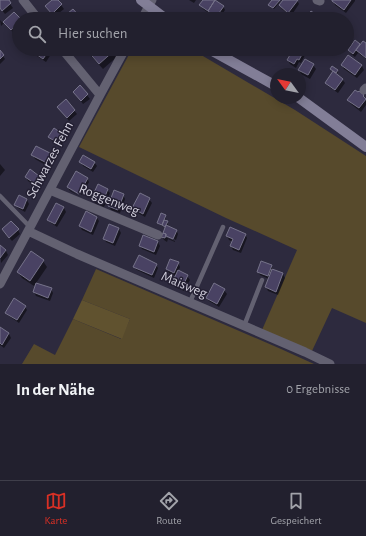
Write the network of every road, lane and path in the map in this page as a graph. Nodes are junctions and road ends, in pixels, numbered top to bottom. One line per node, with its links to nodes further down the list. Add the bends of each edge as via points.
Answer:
1 (23, 0): 3 (street)
2 (147, 2): 4 (street); 5 (street)
3 (32, 12)
4 (144, 12)
5 (158, 12)
6 (68, 56): 10 (street)
7 (121, 56): 10 (street, Schwarzes Fehn)
8 (222, 56): 9 (street)
9 (270, 83)
10 (100, 95): 13 (street, Schwarzes Fehn)
11 (306, 103): 12 (street)
12 (366, 147)
13 (50, 190): 16 (street, Schwarzes Fehn); 17 (street, Roggenweg)
14 (0, 196): 16 (lane)
15 (223, 227): 20 (lane)
16 (29, 229): 19 (street, Schwarzes Fehn); 20 (street, Maisweg, via 77,254)
17 (158, 235)
18 (262, 280): 21 (lane)
19 (0, 284)
20 (190, 302): 21 (street, Maisweg)
21 (244, 326): 22 (street, Maisweg)
22 (330, 364)

